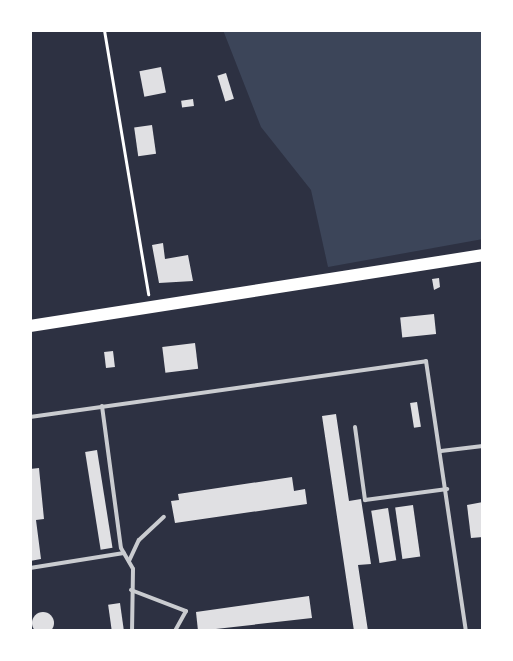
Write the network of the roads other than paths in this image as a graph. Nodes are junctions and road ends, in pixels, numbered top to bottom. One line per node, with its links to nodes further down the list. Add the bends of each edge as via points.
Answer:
1 (483, 255): 2 (main road)
2 (30, 326)
3 (102, 406): 4 (lane); 7 (lane, via 426,361); 10 (lane)
4 (30, 417)
5 (355, 427): 8 (lane, via 365,500)
6 (483, 446): 7 (lane)
7 (441, 451): 8 (lane)
8 (447, 489): 16 (lane)
9 (164, 517): 11 (lane, via 139,540)
10 (124, 553): 11 (lane); 12 (lane)
11 (128, 562): 13 (lane)
12 (30, 568)
13 (131, 590): 14 (lane); 15 (lane, via 186,611)
14 (132, 631)
15 (175, 631)
16 (466, 631)

